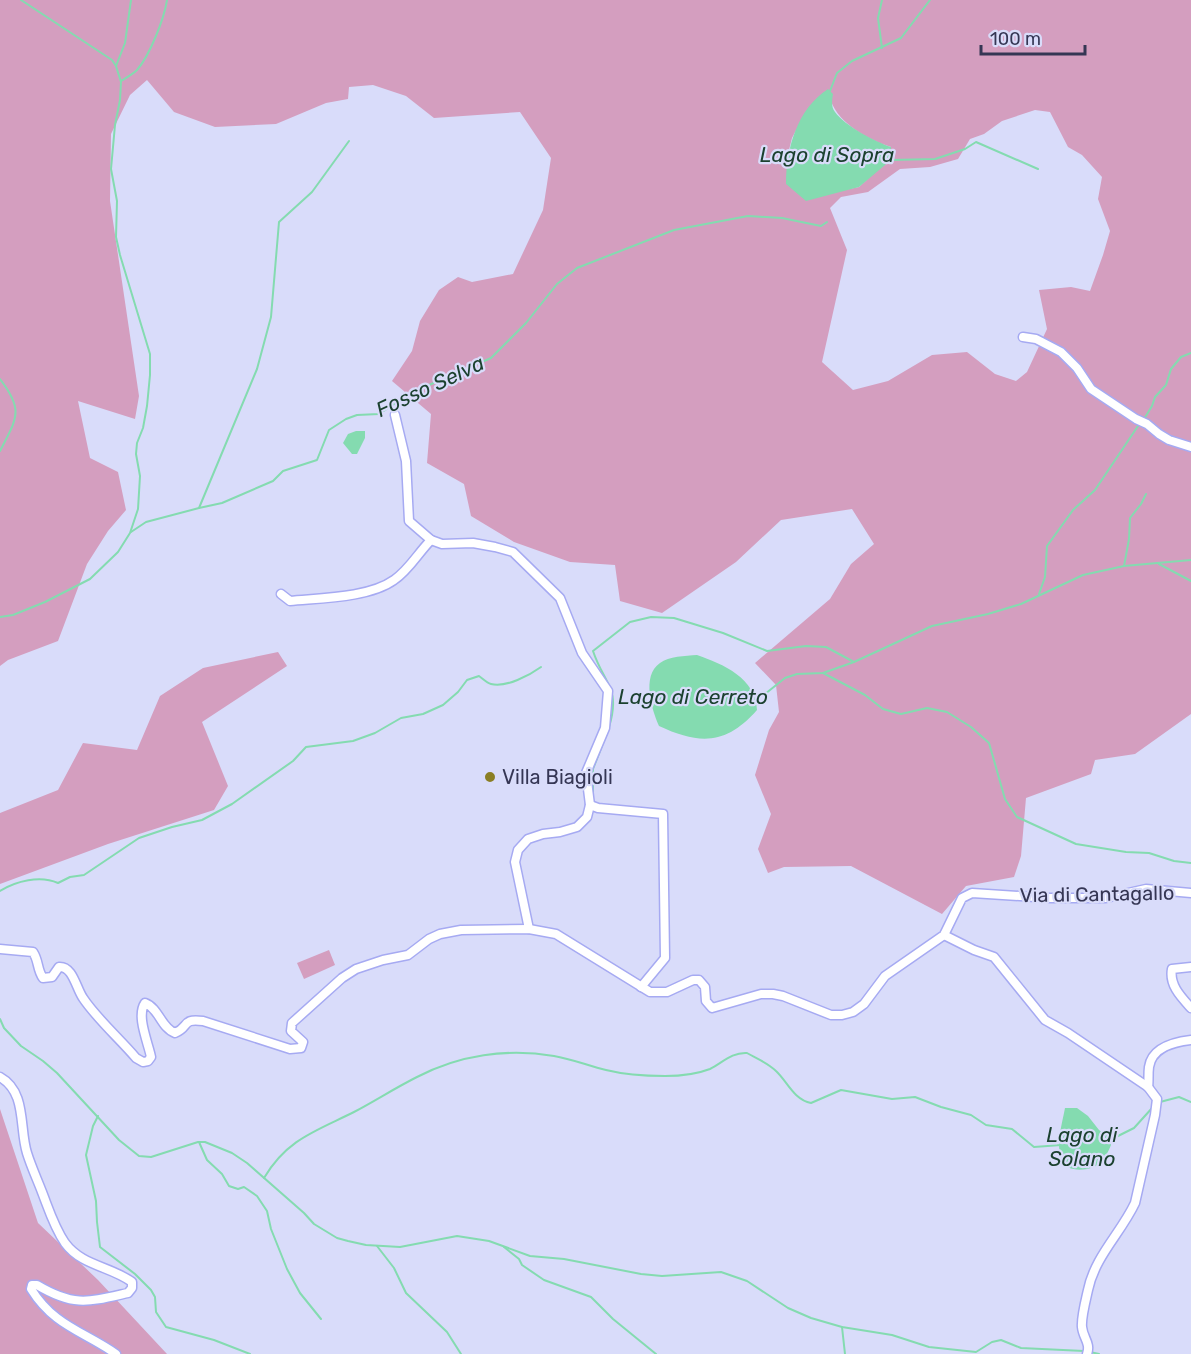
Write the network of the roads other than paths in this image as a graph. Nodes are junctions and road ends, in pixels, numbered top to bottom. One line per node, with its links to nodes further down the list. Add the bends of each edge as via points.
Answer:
1 (1023, 337): 3 (street, via 1061,352 1091,389 1169,440)
2 (395, 415): 4 (street, via 406,461 409,521)
3 (1191, 447)
4 (431, 540): 5 (street, via 411,565 384,585 290,601); 6 (street, via 442,544 473,543 513,552 560,598 582,653 608,691 605,728 586,773)
5 (280, 594)
6 (590, 805): 8 (street, via 587,817 577,827 528,839 518,850 515,862); 12 (street, via 663,814 665,958)
7 (1191, 893): 9 (street, Via di Cantagallo, via 1146,889 1106,897 1050,898 972,893 962,898)
8 (529, 929): 10 (street, Via di Cantagallo, via 451,932 429,939 408,955 356,969 292,1023 291,1031 303,1042 296,1049 203,1021 191,1020 175,1033 146,1003 142,1008 143,1021 151,1057 143,1062 84,999 64,966 52,977 43,978 33,952); 12 (street, Via di Cantagallo, via 565,938)
9 (944, 935): 12 (street, Via di Cantagallo, via 885,976 864,1004 842,1015 831,1015 773,994 712,1008 699,980 667,992 650,992); 16 (street, via 994,957 1045,1020)
10 (0, 949)
11 (1191, 967): 13 (street, via 1172,969 1170,977 1178,995)
12 (641, 987)
13 (1191, 1008)
14 (1191, 1040): 16 (street, via 1168,1044 1152,1059)
15 (0, 1077): 18 (street, via 20,1103 26,1151 53,1222 66,1244 82,1260 132,1282 129,1293 83,1302 66,1300 37,1285 31,1289 61,1322)
16 (1148, 1087): 17 (street, via 1156,1099 1155,1115 1135,1203 1096,1264 1088,1289 1082,1328)
17 (1088, 1351)
18 (116, 1354)

